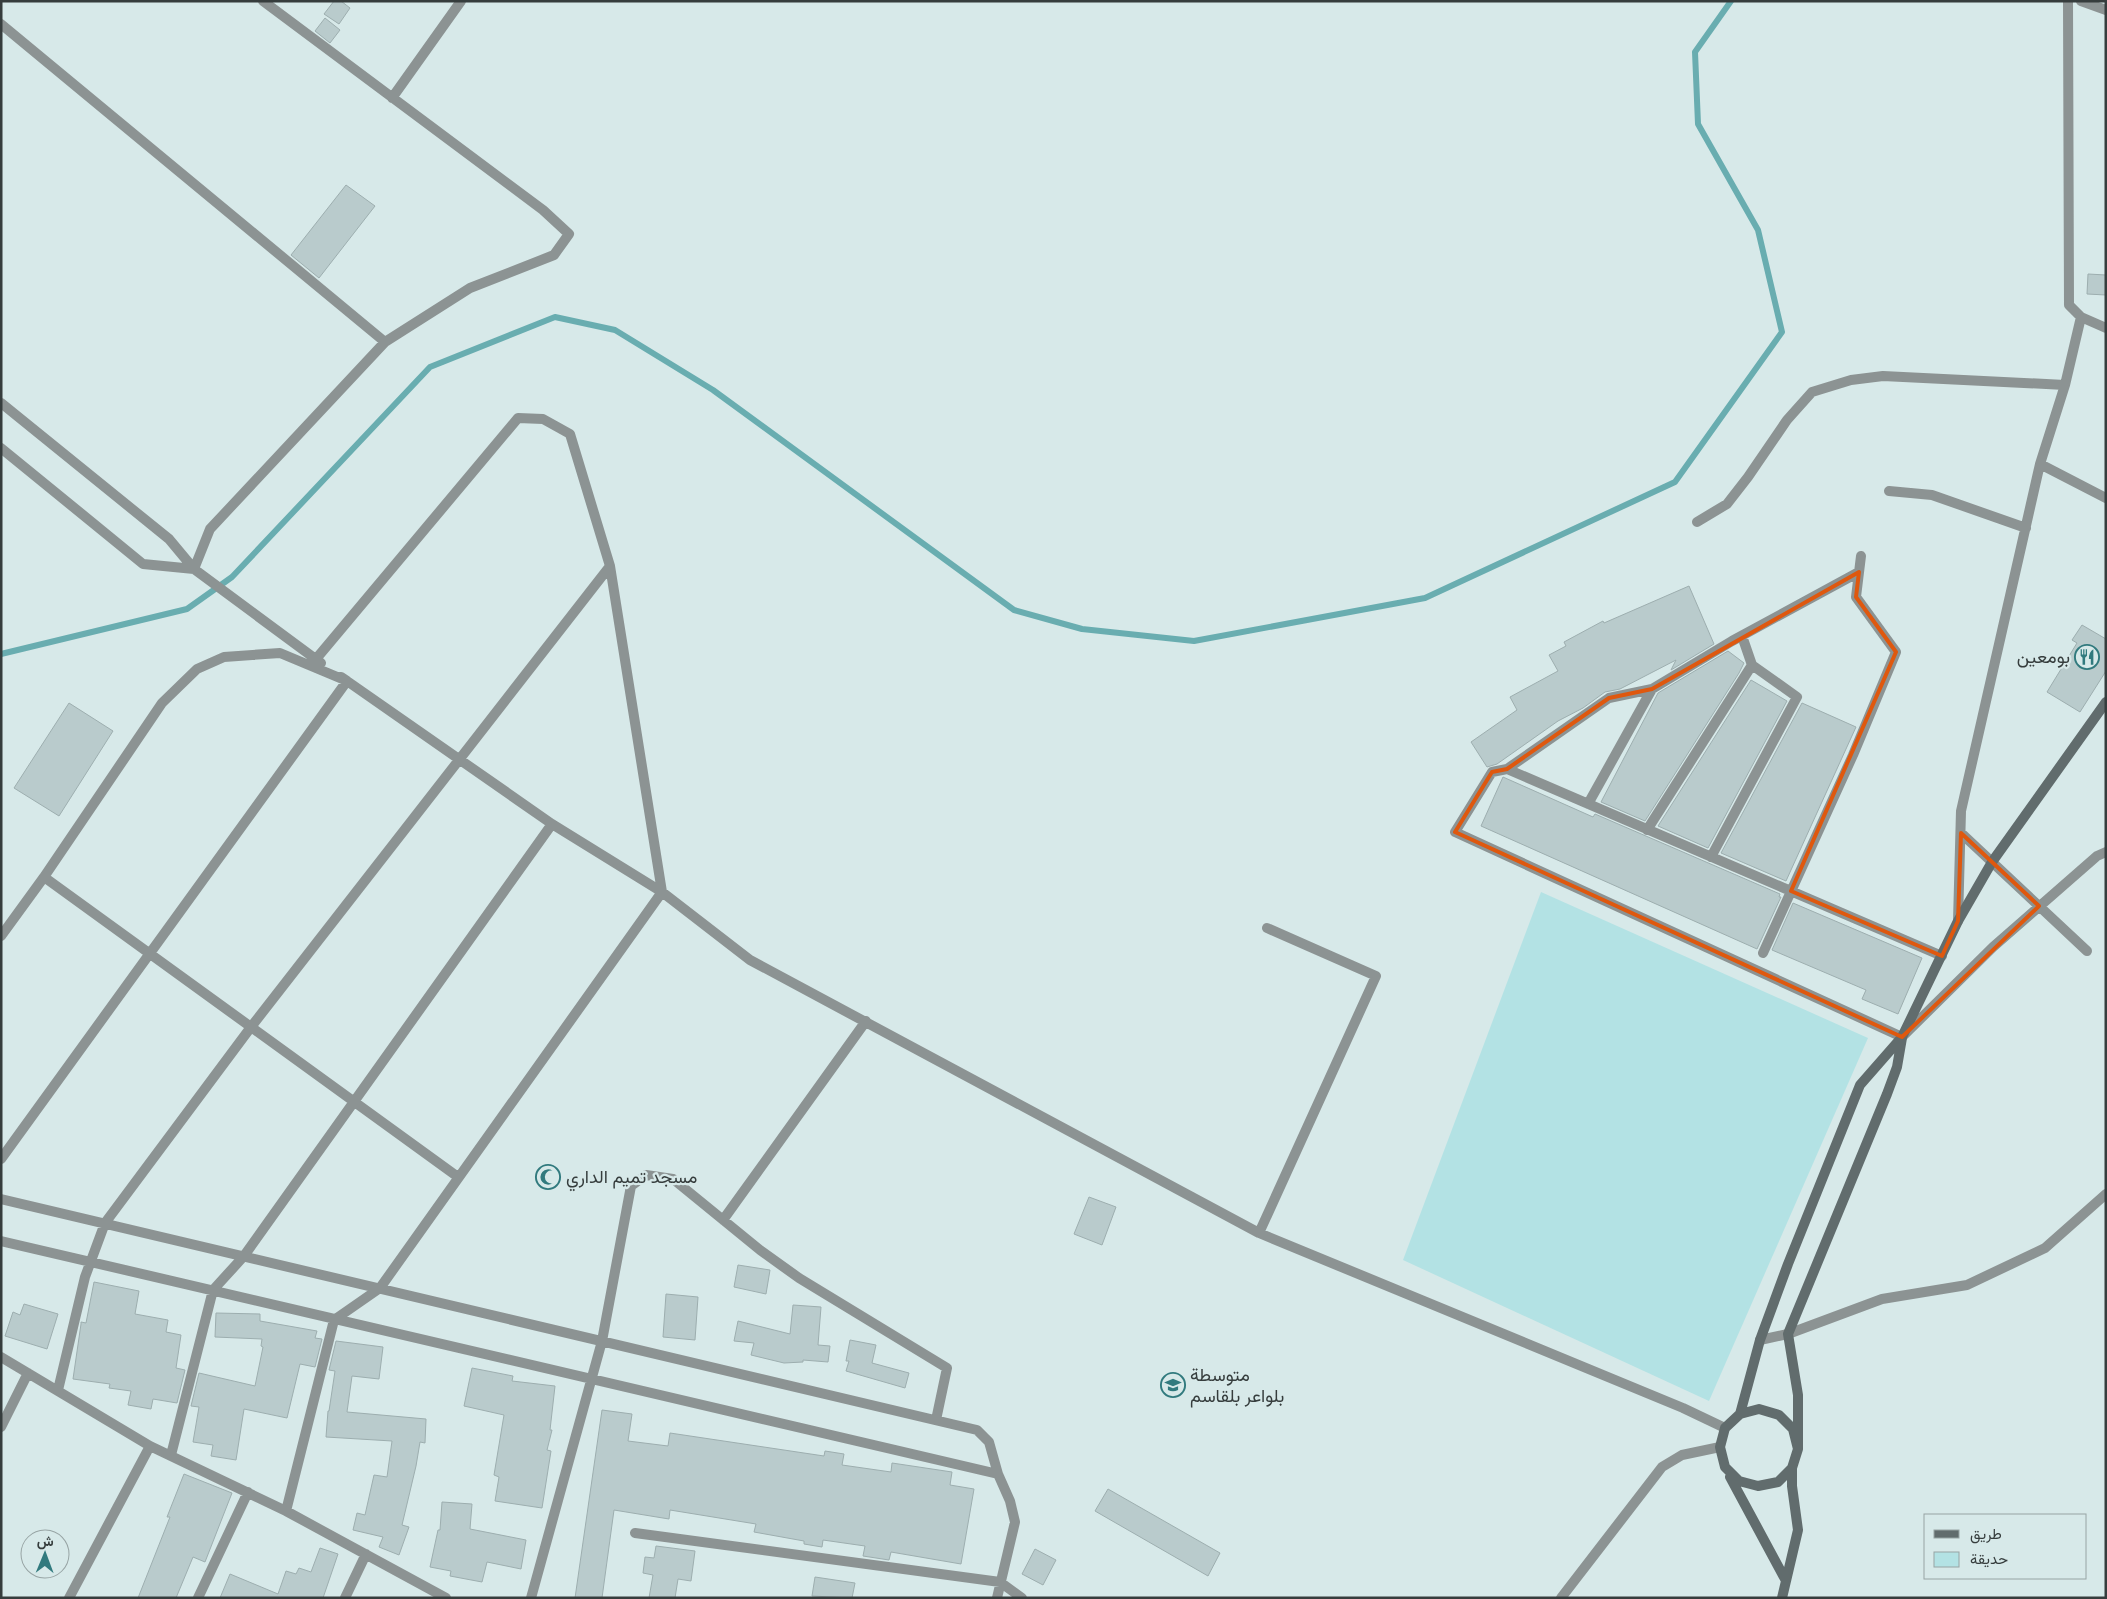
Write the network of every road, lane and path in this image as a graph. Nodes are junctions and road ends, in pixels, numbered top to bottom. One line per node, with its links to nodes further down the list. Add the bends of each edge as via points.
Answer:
1 (263, 1): 7 (street)
2 (461, 1): 7 (street)
3 (2068, 1): 8 (street, via 2069,305)
4 (2081, 1): 5 (street)
5 (2106, 10)
6 (1, 24): 10 (street)
7 (392, 98): 10 (street, via 543,210 569,234 554,255 470,288)
8 (2081, 317): 9 (street); 11 (street)
9 (2106, 328)
10 (385, 342): 21 (street, via 210,529)
11 (2065, 385): 14 (street); 17 (street, via 1883,376 1851,380 1812,392 1787,420 1727,504)
12 (1, 402): 21 (street, via 169,539)
13 (1, 448): 21 (street, via 143,564)
14 (2040, 464): 16 (street); 18 (street)
15 (1890, 491): 18 (street, via 1932,496)
16 (2106, 498)
17 (1697, 522)
18 (2026, 528): 34 (street, via 1961,810)
19 (1860, 556): 22 (street)
20 (610, 566): 24 (street, via 570,434 543,419 518,418); 29 (street); 40 (street)
21 (194, 569): 24 (street)
22 (1859, 572): 23 (street); 39 (street, via 1856,597 1896,652)
23 (1742, 636): 25 (street); 27 (street)
24 (313, 662): 26 (street); 38 (street, via 280,653 224,657 197,669 162,703)
25 (1752, 665): 33 (street); 36 (street, via 1798,697)
26 (347, 681): 29 (street); 47 (street)
27 (1652, 689): 30 (street, via 1609,698); 31 (street)
28 (2106, 702): 37 (main road)
29 (459, 760): 32 (street); 50 (street)
30 (1507, 769): 31 (street); 51 (street, via 1492,772 1455,832)
31 (1588, 804): 33 (street)
32 (552, 824): 40 (street); 52 (street)
33 (1648, 830): 36 (street)
34 (1961, 833): 37 (street); 42 (street)
35 (2103, 852): 41 (street)
36 (1711, 857): 39 (street)
37 (1992, 862): 41 (street); 42 (main road)
38 (44, 877): 44 (street); 47 (street)
39 (1791, 891): 46 (street); 48 (street)
40 (662, 892): 49 (street, via 750,960); 54 (street)
41 (2039, 906): 45 (street); 51 (street)
42 (1958, 922): 48 (main road)
43 (1267, 928): 59 (street, via 1376,976)
44 (1, 936)
45 (2087, 951)
46 (1763, 953)
47 (150, 954): 50 (street); 53 (street)
48 (1942, 956): 51 (main road)
49 (866, 1021): 57 (street); 59 (street)
50 (252, 1027): 52 (street); 58 (street)
51 (1902, 1037): 66 (main road, via 1897,1067 1887,1094); 67 (main road, via 1860,1085)
52 (354, 1102): 54 (street); 61 (street)
53 (1, 1159)
54 (458, 1177): 63 (street)
55 (2106, 1194): 66 (street, via 2045,1248 1967,1285 1882,1299)
56 (1, 1199): 58 (street)
57 (723, 1220): 68 (street, via 673,1179 646,1175 631,1186); 74 (street, via 799,1278 947,1368)
58 (105, 1223): 61 (street); 62 (street)
59 (1260, 1233): 76 (street)
60 (1, 1241): 62 (street)
61 (244, 1256): 63 (street); 64 (street)
62 (90, 1262): 64 (street); 72 (street)
63 (380, 1288): 65 (street); 68 (street)
64 (213, 1290): 65 (street); 80 (street)
65 (334, 1320): 71 (street); 85 (street)
66 (1788, 1334): 67 (street); 79 (main road, via 1798,1395)
67 (1760, 1340): 73 (main road)
68 (602, 1341): 71 (street); 74 (street)
69 (1, 1357): 70 (street)
70 (28, 1373): 72 (street); 75 (street)
71 (591, 1378): 83 (street); 94 (street)
72 (58, 1390): 77 (street)
73 (1740, 1414): 76 (main road); 79 (main road, via 1760,1409 1779,1415 1793,1429)
74 (936, 1420): 83 (street, via 977,1430 989,1442)
75 (1, 1427)
76 (1726, 1428): 78 (main road)
77 (150, 1446): 80 (street); 90 (street)
78 (1720, 1447): 81 (main road); 97 (street, via 1682,1455 1662,1467)
79 (1798, 1449): 82 (main road)
80 (171, 1455): 84 (street)
81 (1725, 1467): 82 (main road, via 1739,1481 1758,1486 1778,1482); 88 (main road)
82 (1792, 1468): 88 (main road, via 1798,1530)
83 (998, 1474): 89 (street, via 1015,1522)
84 (248, 1492): 85 (street); 91 (street)
85 (286, 1511): 87 (street)
86 (635, 1533): 89 (street)
87 (366, 1554): 92 (street); 93 (street)
88 (1785, 1579): 98 (main road)
89 (1000, 1582): 95 (street); 96 (street)
90 (68, 1598)
91 (198, 1598)
92 (345, 1598)
93 (446, 1598)
94 (531, 1598)
95 (997, 1598)
96 (1022, 1598)
97 (1561, 1598)
98 (1782, 1598)

